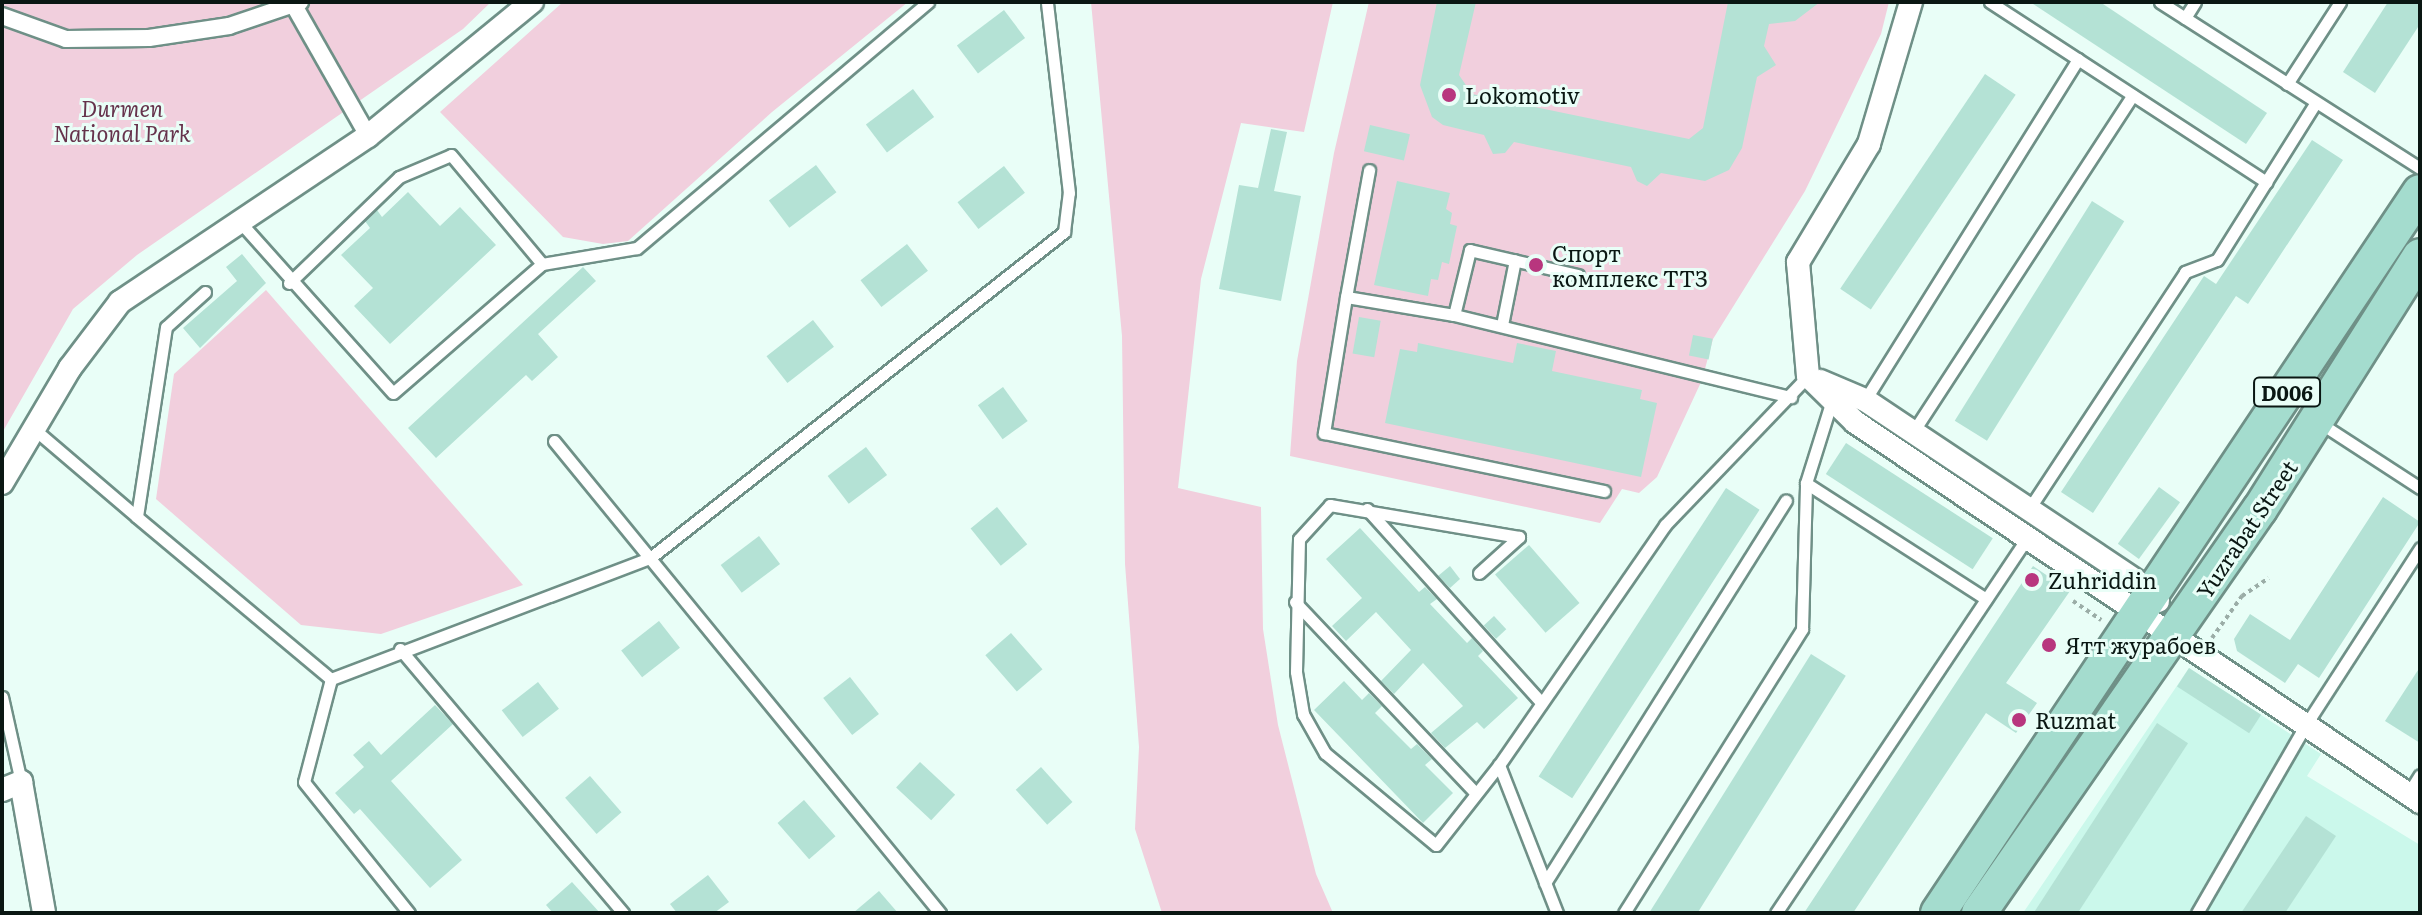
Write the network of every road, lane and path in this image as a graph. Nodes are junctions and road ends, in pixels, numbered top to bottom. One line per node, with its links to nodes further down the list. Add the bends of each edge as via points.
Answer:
1 (532, 2): 16 (street)
2 (928, 2): 24 (lane, via 637,248)
3 (1047, 2): 49 (lane, via 1069,193 1064,232)
4 (1911, 2): 31 (street, via 1869,144 1798,262)
5 (1990, 2): 12 (lane)
6 (2160, 2): 11 (lane)
7 (2195, 2): 11 (lane)
8 (2340, 2): 13 (lane)
9 (295, 4): 10 (street, via 229,26 149,38 66,39); 16 (street)
10 (2, 16)
11 (2185, 18): 13 (lane)
12 (2078, 59): 14 (lane); 34 (lane)
13 (2287, 84): 15 (lane)
14 (2133, 95): 19 (lane); 37 (lane)
15 (2316, 102): 17 (lane); 19 (lane)
16 (368, 136): 21 (street)
17 (2420, 168)
18 (1369, 170): 28 (lane)
19 (2266, 182): 45 (lane, via 2217,260 2185,272)
20 (2420, 192): 57 (main road, Yuzrabat Street / D006)
21 (240, 222): 26 (lane); 36 (street, via 120,302 96,329)
22 (2420, 256): 35 (main road, Yuzrabat Street / D006)
23 (1515, 260): 25 (lane); 29 (lane, via 1470,250); 30 (lane)
24 (542, 264): 26 (lane, via 393,393); 26 (lane, via 451,155 399,177)
25 (1578, 275)
26 (289, 283)
27 (205, 292): 46 (lane, via 166,327)
28 (1346, 297): 29 (lane); 42 (lane, via 1324,433)
29 (1454, 315): 30 (lane)
30 (1502, 325): 33 (lane)
31 (1808, 376): 32 (street); 33 (lane)
32 (1834, 394): 34 (street); 40 (lane); 47 (street, via 1855,422)
33 (1791, 397): 64 (lane, via 1665,525)
34 (1865, 400): 37 (street)
35 (2317, 422): 41 (lane); 59 (main road, Yuzrabat Street / D006)
36 (34, 429): 39 (street); 46 (lane)
37 (1913, 432): 45 (street)
38 (554, 441): 49 (lane)
39 (2, 483)
40 (1806, 483): 54 (lane); 77 (lane, via 1802,629)
41 (2420, 488)
42 (1604, 491)
43 (1786, 501): 71 (lane)
44 (1367, 509): 50 (lane, via 1519,537); 56 (lane, via 1330,505 1299,539); 64 (lane)
45 (2029, 509): 57 (street)
46 (137, 517): 62 (lane)
47 (2028, 537): 54 (lane); 57 (street)
48 (2420, 548): 65 (lane)
49 (650, 558): 61 (lane); 75 (lane)
50 (1479, 573)
51 (2269, 578): 53 (path)
52 (2235, 590): 53 (path)
53 (2242, 596): 60 (path)
54 (1986, 599): 78 (lane)
55 (2073, 601): 58 (path)
56 (1295, 602): 69 (lane); 69 (lane, via 1303,714 1325,753 1436,845)
57 (2147, 603): 59 (street); 79 (main road, Yuzrabat Street / D006)
58 (2105, 623)
59 (2173, 634): 65 (street); 80 (main road, Yuzrabat Street / D006)
60 (2212, 638)
61 (400, 649): 62 (lane); 74 (lane)
62 (331, 679): 73 (lane, via 304,782)
63 (2, 697): 68 (lane)
64 (1540, 701): 66 (lane)
65 (2305, 726): 70 (street); 81 (lane)
66 (1499, 765): 69 (lane); 71 (lane)
67 (2420, 775): 70 (lane)
68 (12, 786): 72 (street)
69 (1474, 791)
70 (2414, 798)
71 (1545, 883): 76 (lane)
72 (44, 913)
73 (409, 913)
74 (623, 913)
75 (940, 913)
76 (1557, 913)
77 (1624, 913)
78 (1776, 913)
79 (1938, 913)
80 (1979, 913)
81 (2197, 913)

